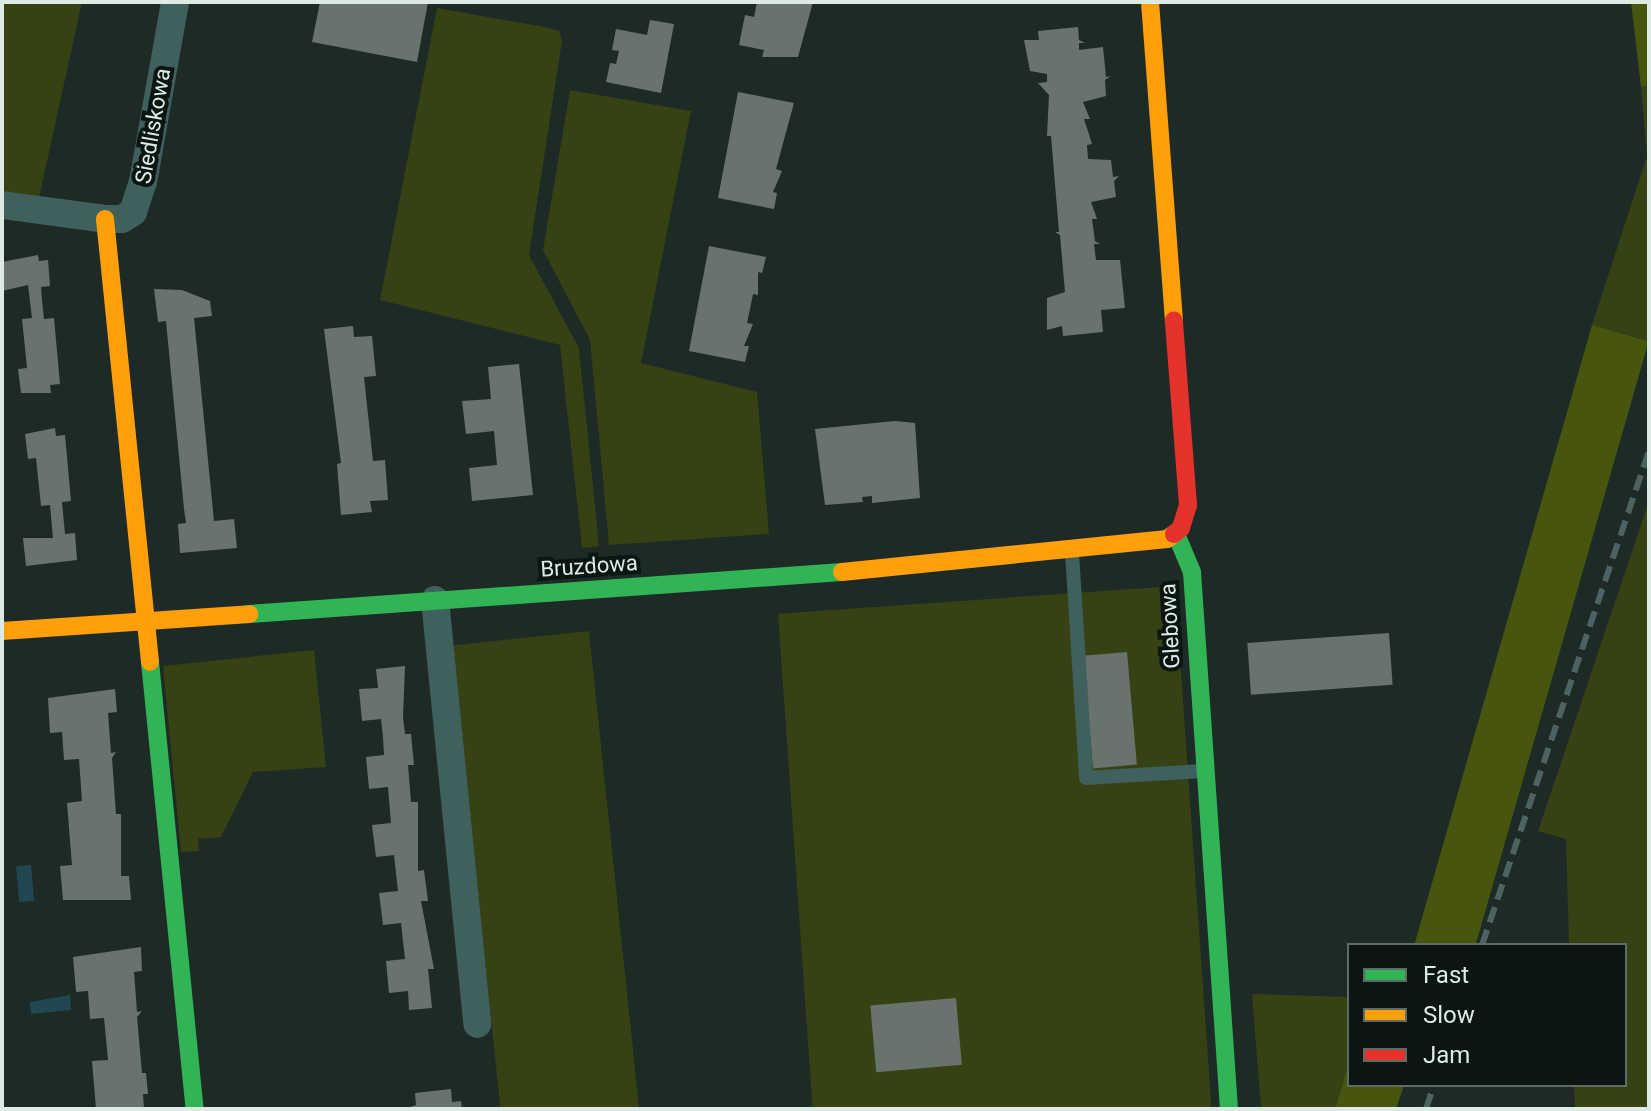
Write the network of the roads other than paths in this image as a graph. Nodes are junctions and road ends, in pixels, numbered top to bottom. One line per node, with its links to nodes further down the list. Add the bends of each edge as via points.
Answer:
1 (175, 2): 4 (street, Siedliskowa, via 139,200 122,219)
2 (1150, 2): 5 (street, via 1188,505)
3 (2, 205): 4 (street)
4 (105, 219): 8 (street)
5 (1176, 534): 6 (street, Bruzdowa, via 1148,545); 10 (street, Glebowa, via 1192,572)
6 (1072, 552): 7 (street, Bruzdowa); 10 (lane, via 1086,778)
7 (435, 600): 8 (street, Bruzdowa); 11 (street)
8 (147, 619): 9 (street, Bruzdowa); 12 (street)
9 (2, 631)
10 (1204, 771): 13 (street, Glebowa)
11 (477, 1024)
12 (195, 1109)
13 (1229, 1109)

